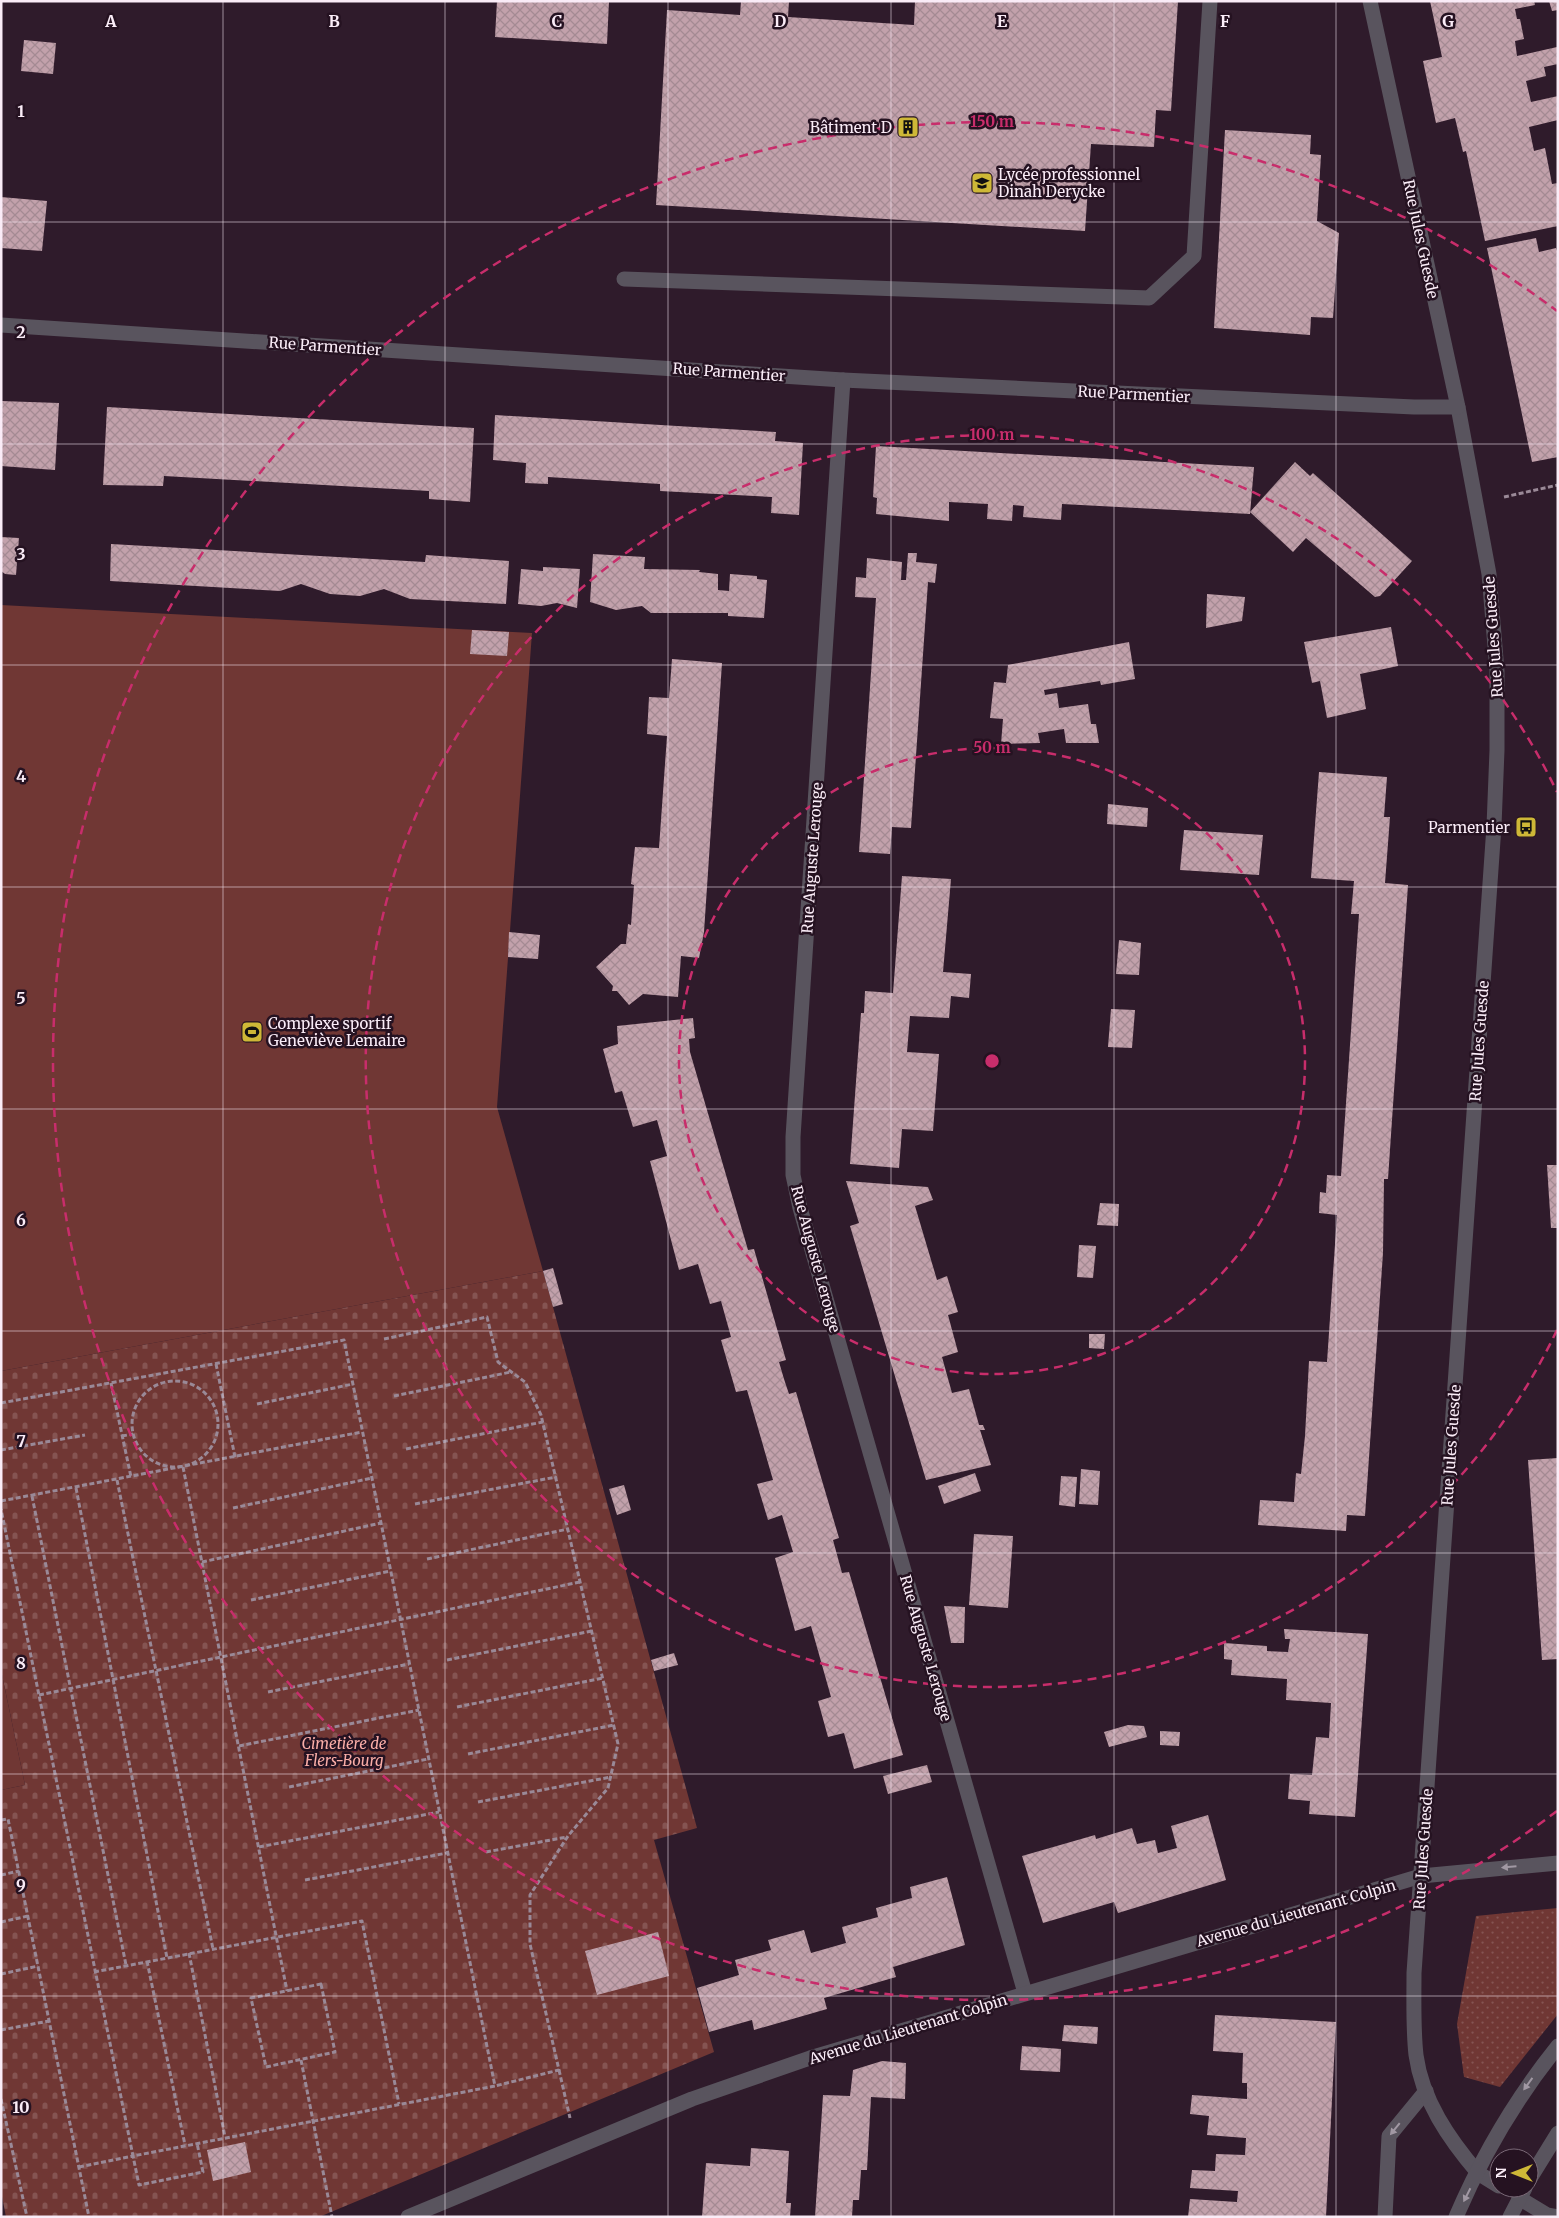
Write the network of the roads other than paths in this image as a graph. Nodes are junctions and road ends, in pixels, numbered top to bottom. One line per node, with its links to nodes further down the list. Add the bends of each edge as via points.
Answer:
1 (1210, 1): 3 (street, via 1194,256 1149,298)
2 (1370, 1): 6 (street, Rue Jules Guesde)
3 (624, 279)
4 (1, 326): 5 (street, Rue Parmentier)
5 (843, 380): 6 (street, Rue Parmentier); 9 (street, Rue Auguste Lerouge, via 793,1136 793,1176)
6 (1458, 407): 8 (street, Rue Jules Guesde, via 1489,574 1495,636 1496,795)
7 (1558, 1863): 8 (street, Avenue du Lieutenant Colpin, one-way to 8)
8 (1421, 1876): 9 (street, Avenue du Lieutenant Colpin); 11 (street, Rue Jules Guesde, via 1414,2022 1416,2056)
9 (1025, 1993): 19 (street, Avenue du Lieutenant Colpin, via 747,2079)
10 (1558, 2046): 14 (street, one-way to 14, via 1525,2088)
11 (1426, 2090): 14 (street, Rue Jules Guesde, via 1444,2129); 20 (street, one-way to 20, via 1389,2136)
12 (1558, 2133): 13 (street)
13 (1539, 2164)
14 (1478, 2173): 15 (street, Rue Jules Guesde); 21 (street, one-way to 21)
15 (1489, 2180)
16 (1520, 2198): 22 (street)
17 (1528, 2198): 18 (street, via 1547,2214)
18 (1558, 2216)
19 (408, 2217)
20 (1385, 2217)
21 (1456, 2217)
22 (1510, 2217)

